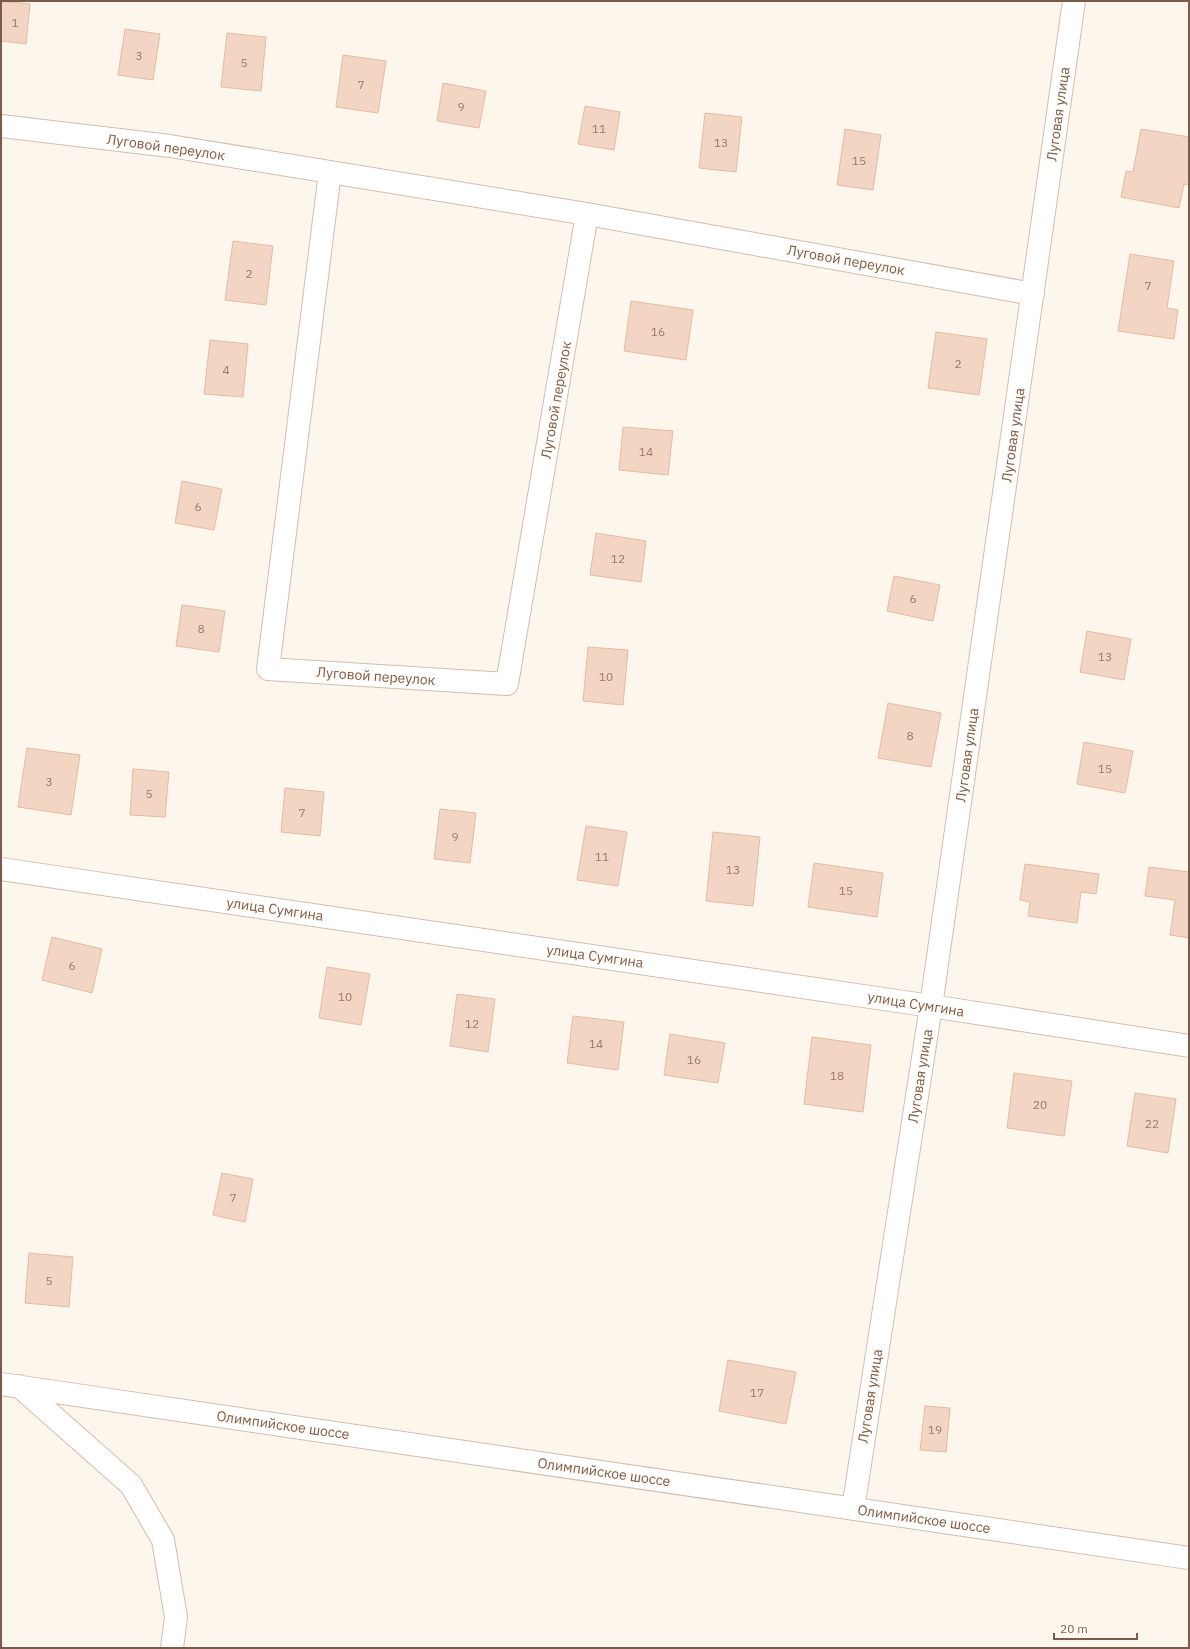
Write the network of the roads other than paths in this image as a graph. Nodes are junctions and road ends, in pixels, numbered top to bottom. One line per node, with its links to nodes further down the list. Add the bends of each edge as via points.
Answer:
1 (1074, 1): 5 (street, Луговая улица)
2 (1, 126): 3 (street, Луговой переулок, via 170,146)
3 (330, 172): 4 (street, Луговой переулок); 4 (street, Луговой переулок, via 268,669 507,684)
4 (587, 214): 5 (street, Луговой переулок)
5 (1033, 294): 7 (street, Луговая улица)
6 (1, 869): 7 (street, улица Сумгина)
7 (931, 1006): 8 (street, улица Сумгина); 10 (street, Луговая улица)
8 (1189, 1046)
9 (10, 1385): 10 (street, Олимпийское шоссе); 12 (street, via 131,1485 163,1540 176,1617)
10 (853, 1509): 11 (street, Олимпийское шоссе)
11 (1189, 1558)
12 (172, 1648)

